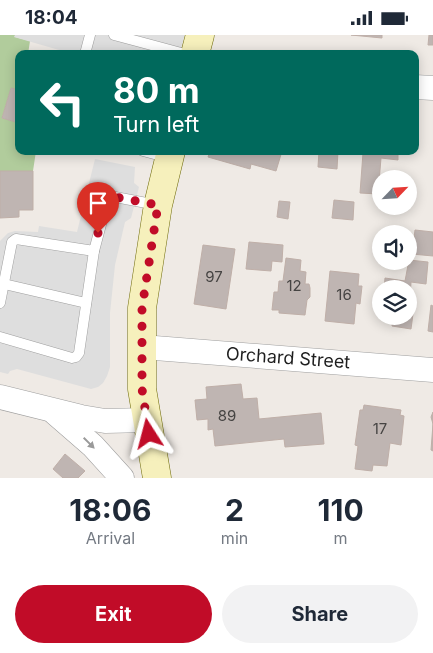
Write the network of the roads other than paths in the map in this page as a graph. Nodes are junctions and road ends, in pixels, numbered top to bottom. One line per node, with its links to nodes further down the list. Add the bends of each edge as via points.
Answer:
1 (90, 35): 4 (lane)
2 (114, 35): 5 (lane)
3 (200, 35): 6 (main road)
4 (86, 50)
5 (170, 50)
6 (196, 50)
7 (419, 87): 8 (street)
8 (433, 88)
9 (161, 155): 10 (main road)
10 (158, 205): 11 (lane, via 110,196); 16 (main road, via 142,308)
11 (94, 251): 12 (lane, via 16,239 12,242); 14 (lane)
12 (4, 284): 13 (lane); 14 (lane)
13 (0, 303)
14 (86, 303): 15 (lane, via 76,357)
15 (0, 337)
16 (142, 347): 17 (street, Orchard Street); 20 (main road, via 142,389)
17 (433, 370)
18 (0, 397): 19 (street)
19 (54, 412): 20 (street, via 105,421); 21 (street, one-way to 21, via 93,446)
20 (147, 420): 22 (main road)
21 (122, 478)
22 (157, 478)

